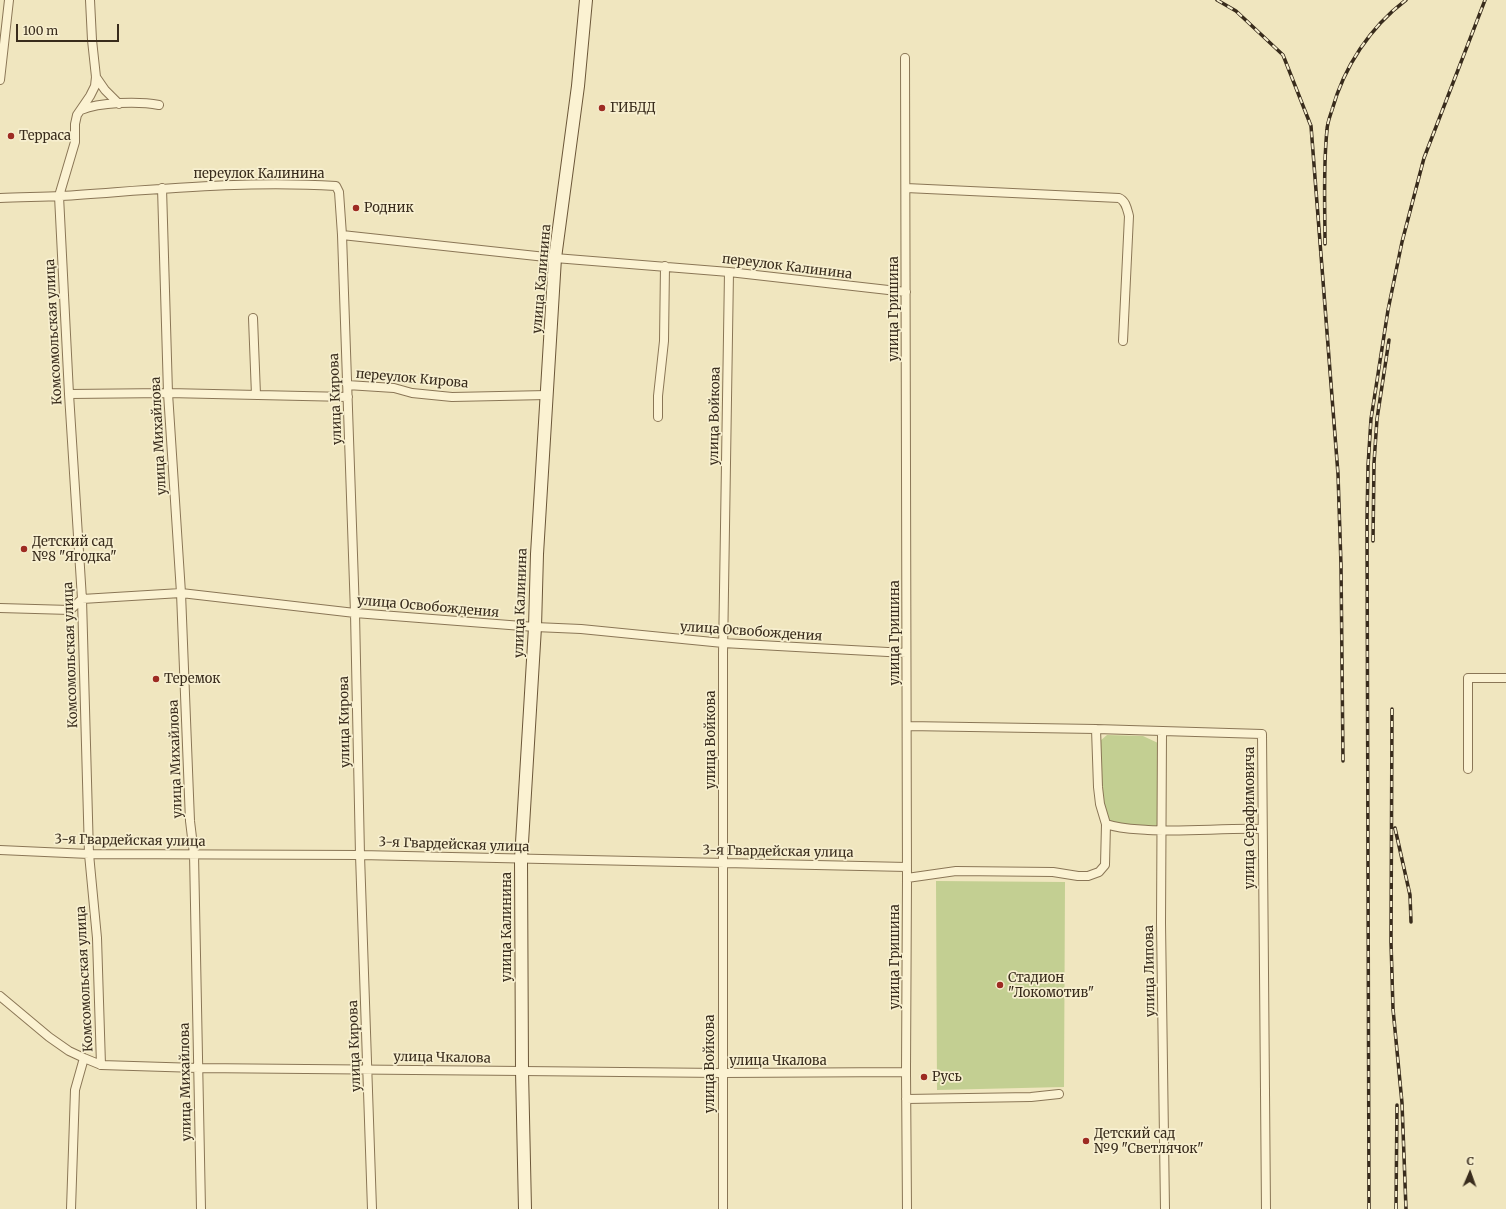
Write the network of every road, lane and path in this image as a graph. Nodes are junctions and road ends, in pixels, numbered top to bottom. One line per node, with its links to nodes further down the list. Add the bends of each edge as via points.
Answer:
1 (9, 0): 6 (street)
2 (90, 0): 5 (street)
3 (586, 0): 15 (street, улица Калинина, via 578,86)
4 (905, 58): 11 (street, улица Гришина)
5 (96, 77): 7 (street); 9 (street, Комсомольская улица, via 95,86)
6 (0, 80)
7 (119, 104): 8 (street); 9 (street, via 89,106)
8 (159, 105)
9 (80, 110): 12 (street, Комсомольская улица, via 75,124 75,142)
10 (162, 188): 12 (street, переулок Калинина); 14 (street, переулок Калинина, via 310,184 336,186); 22 (street, улица Михайлова)
11 (906, 188): 18 (street, улица Гришина); 20 (street, via 1122,199 1128,216)
12 (59, 196): 13 (street, переулок Калинина); 23 (street, Комсомольская улица)
13 (0, 198)
14 (342, 235): 15 (street, переулок Калинина); 21 (street, улица Кирова)
15 (555, 258): 16 (street, переулок Калинина); 25 (street, улица Калинина)
16 (665, 266): 17 (street, переулок Калинина); 27 (street, via 664,341)
17 (729, 272): 18 (street, переулок Калинина); 33 (street, улица Войкова)
18 (906, 292): 34 (street, улица Гришина)
19 (253, 318): 24 (street)
20 (1123, 341)
21 (347, 385): 25 (street, переулок Кирова, via 394,388 412,393 452,397); 26 (street, улица Кирова)
22 (168, 393): 23 (street); 24 (street); 28 (street, улица Михайлова)
23 (69, 394): 29 (street, Комсомольская улица)
24 (256, 395): 26 (street)
25 (547, 395): 32 (street, улица Калинина)
26 (348, 396): 31 (street, улица Кирова)
27 (658, 417)
28 (181, 593): 29 (street, улица Освобождения); 31 (street, улица Освобождения); 45 (street, улица Михайлова, via 187,769)
29 (82, 599): 30 (street, via 70,610); 44 (street, Комсомольская улица)
30 (0, 608)
31 (355, 613): 32 (street, улица Освобождения); 46 (street, улица Кирова)
32 (535, 627): 33 (street, улица Освобождения); 47 (street, улица Калинина)
33 (723, 643): 34 (street, улица Освобождения); 48 (street, улица Войкова)
34 (906, 653): 36 (street, улица Гришина)
35 (1506, 678): 39 (street, via 1468,678)
36 (907, 726): 37 (street, улица Серафимовича); 49 (street, улица Гришина)
37 (1096, 729): 38 (street, улица Серафимовича); 40 (street, via 1098,787)
38 (1162, 732): 41 (street, улица Серафимовича, via 1262,734); 42 (street, улица Липова)
39 (1468, 769)
40 (1106, 824): 42 (street, via 1114,827); 50 (street, via 1105,866 1099,872 1088,876 1046,872 956,871)
41 (1262, 829): 42 (street); 68 (street, улица Серафимовича)
42 (1162, 830): 67 (street, улица Липова)
43 (0, 850): 44 (street, 3-я Гвардейская улица)
44 (89, 854): 45 (street, 3-я Гвардейская улица); 53 (street, Комсомольская улица, via 97,938)
45 (194, 854): 46 (street, 3-я Гвардейская улица); 54 (street, улица Михайлова)
46 (360, 855): 47 (street, 3-я Гвардейская улица); 55 (street, улица Кирова)
47 (521, 859): 48 (street, 3-я Гвардейская улица); 56 (street, улица Калинина)
48 (722, 862): 49 (street, 3-я Гвардейская улица); 58 (street, улица Войкова)
49 (907, 867): 50 (street, улица Гришина)
50 (908, 878): 57 (street, улица Гришина)
51 (0, 996): 52 (street, улица Чкалова, via 49,1037)
52 (84, 1058): 53 (street, улица Чкалова); 61 (street, Комсомольская улица, via 75,1090)
53 (101, 1065): 54 (street, улица Чкалова)
54 (198, 1068): 55 (street, улица Чкалова); 62 (street, улица Михайлова)
55 (368, 1069): 56 (street, улица Чкалова); 63 (street, улица Кирова)
56 (522, 1071): 58 (street, улица Чкалова); 64 (street, улица Калинина)
57 (906, 1072): 58 (street, улица Чкалова); 60 (street, улица Гришина)
58 (722, 1073): 65 (street, улица Войкова)
59 (1059, 1094): 60 (street, via 1031,1097)
60 (906, 1099): 66 (street, улица Гришина)
61 (72, 1209)
62 (201, 1209)
63 (372, 1209)
64 (525, 1209)
65 (723, 1209)
66 (907, 1209)
67 (1165, 1209)
68 (1266, 1209)

